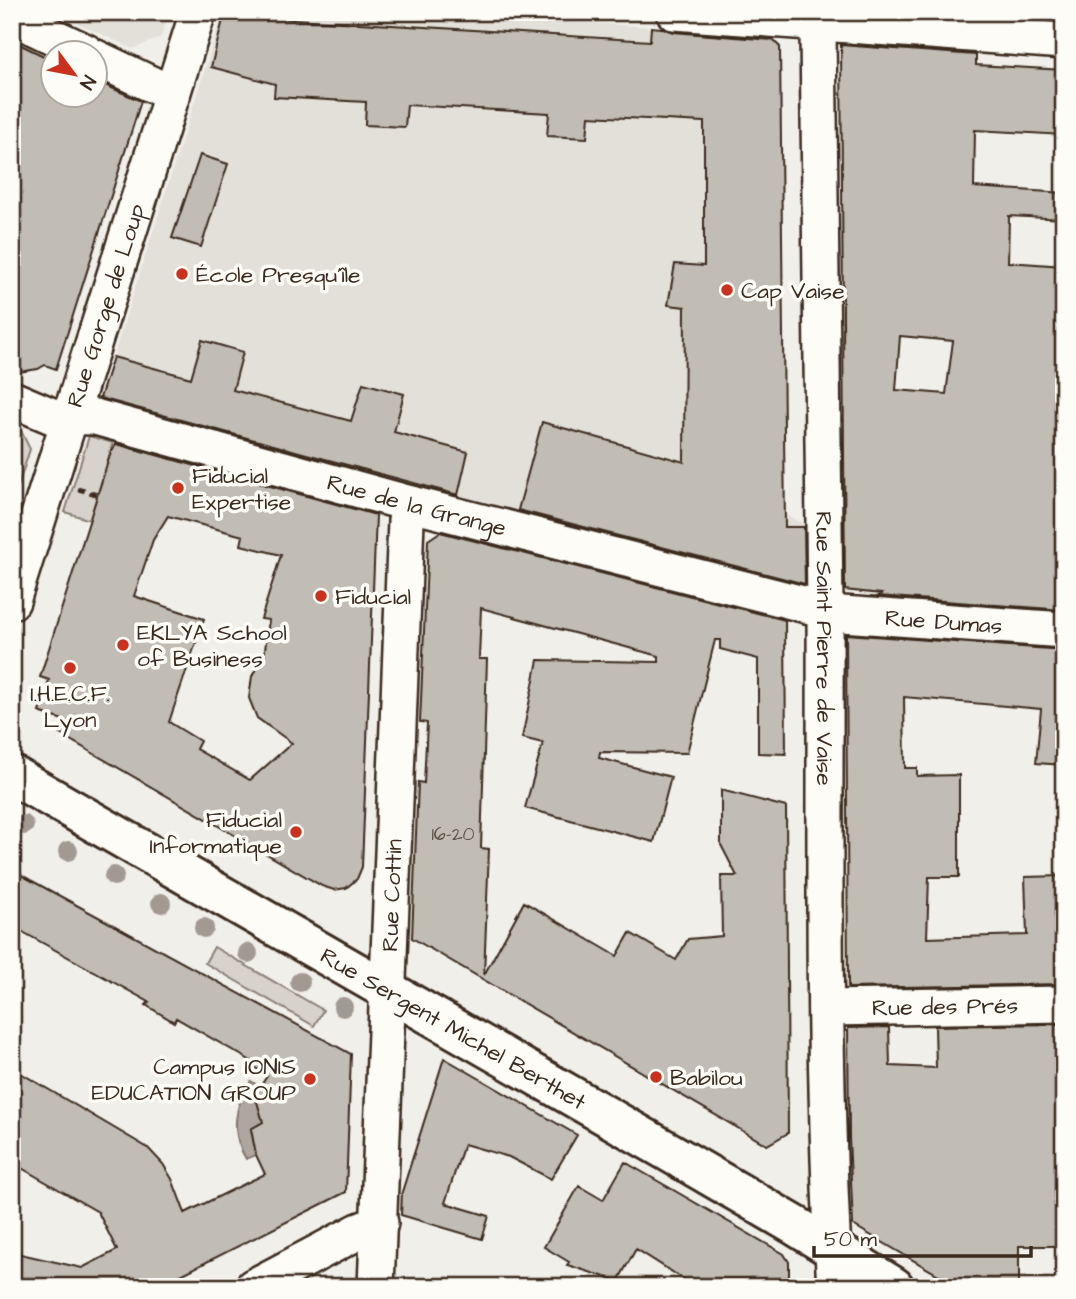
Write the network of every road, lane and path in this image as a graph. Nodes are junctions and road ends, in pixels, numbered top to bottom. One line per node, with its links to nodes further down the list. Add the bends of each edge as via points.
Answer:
1 (198, 12): 8 (street, Rue Gorge de Loup)
2 (674, 12): 4 (street)
3 (12, 17): 5 (street)
4 (815, 17): 6 (street); 13 (street, Rue Saint Pierre de Vaise)
5 (56, 38)
6 (1064, 41)
7 (108, 64): 8 (street)
8 (172, 94): 10 (street, Rue Gorge de Loup)
9 (12, 399): 10 (street, Rue de la Grange, via 52,416)
10 (72, 415): 11 (street, Rue de la Grange, via 95,417); 12 (street, Rue Gorge de Loup)
11 (411, 504): 13 (street, Rue de la Grange); 16 (street, Rue Cottin)
12 (12, 601)
13 (825, 609): 14 (street, Rue Dumas); 18 (street, Rue Saint Pierre de Vaise)
14 (1064, 630)
15 (12, 775): 16 (main road, Rue Sergent Michel Berthet)
16 (388, 991): 19 (street, Rue Cottin); 20 (main road, Rue Sergent Michel Berthet)
17 (1064, 1004): 18 (street, Rue des Prés)
18 (826, 1008): 20 (street, Rue Saint Pierre de Vaise)
19 (380, 1223): 21 (street); 22 (street, Rue Cottin)
20 (832, 1247): 23 (street, Rue Saint Pierre de Vaise); 24 (main road, Rue Sergent Michel Berthet)
21 (253, 1287)
22 (376, 1287)
23 (835, 1287)
24 (894, 1287)

